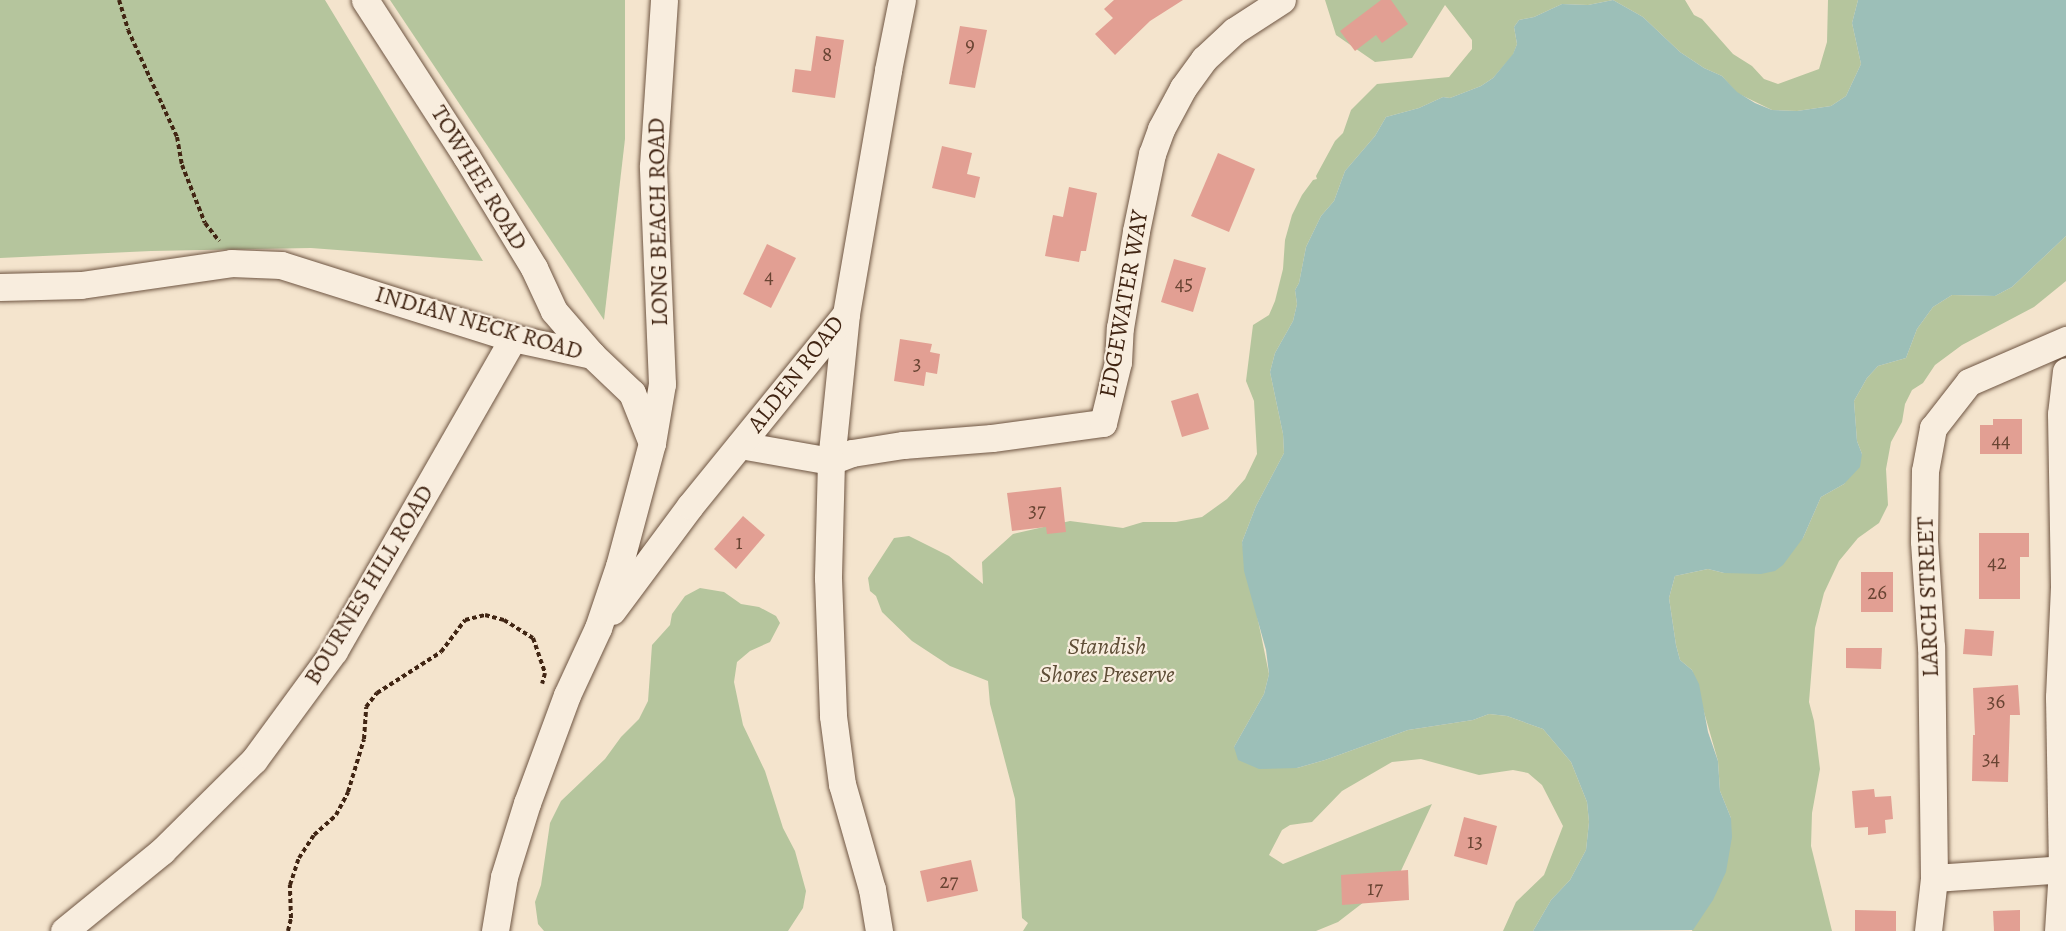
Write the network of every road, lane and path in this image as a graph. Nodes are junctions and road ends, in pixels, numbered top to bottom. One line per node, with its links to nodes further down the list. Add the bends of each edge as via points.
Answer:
1 (119, 0): 6 (path, via 177,137 182,165 205,224)
2 (365, 0): 11 (street, TOWHEE ROAD, via 466,156 534,268 554,311)
3 (664, 0): 13 (street, LONG BEACH ROAD, via 653,166 662,384)
4 (903, 0): 8 (street, ALDEN ROAD)
5 (1282, 0): 15 (street, EDGEWATER WAY, via 1234,31 1204,59 1161,129 1136,231 1118,362 1103,423 903,445 852,453)
6 (231, 263): 7 (street, INDIAN NECK ROAD, via 81,285); 9 (street, INDIAN NECK ROAD, via 281,265)
7 (0, 287)
8 (846, 314): 14 (street, ALDEN ROAD); 15 (street)
9 (513, 338): 11 (street, INDIAN NECK ROAD); 20 (street, BOURNES HILL ROAD, via 334,651 254,760 162,851)
10 (2066, 340): 19 (street, LARCH STREET, via 1969,382 1933,428 1925,471 1924,541 1931,647)
11 (592, 355): 13 (street, INDIAN NECK ROAD, via 632,393)
12 (2066, 371): 18 (street, via 2061,414 2064,585 2059,708)
13 (652, 443): 16 (street)
14 (740, 445): 15 (street); 16 (street, ALDEN ROAD)
15 (831, 461): 23 (street, via 828,578 833,716 843,784 872,889)
16 (597, 631): 22 (street, via 567,695 527,803 504,877)
17 (541, 688): 21 (path, via 545,673 533,638 504,620 485,615 465,620 441,652 376,693 366,707 364,739 348,792 336,815 314,835 299,858 290,885)
18 (2064, 869): 19 (street); 25 (street)
19 (1934, 878): 24 (street, LARCH STREET)
20 (64, 931)
21 (288, 931)
22 (495, 931)
23 (879, 931)
24 (1928, 931)
25 (2058, 931)

